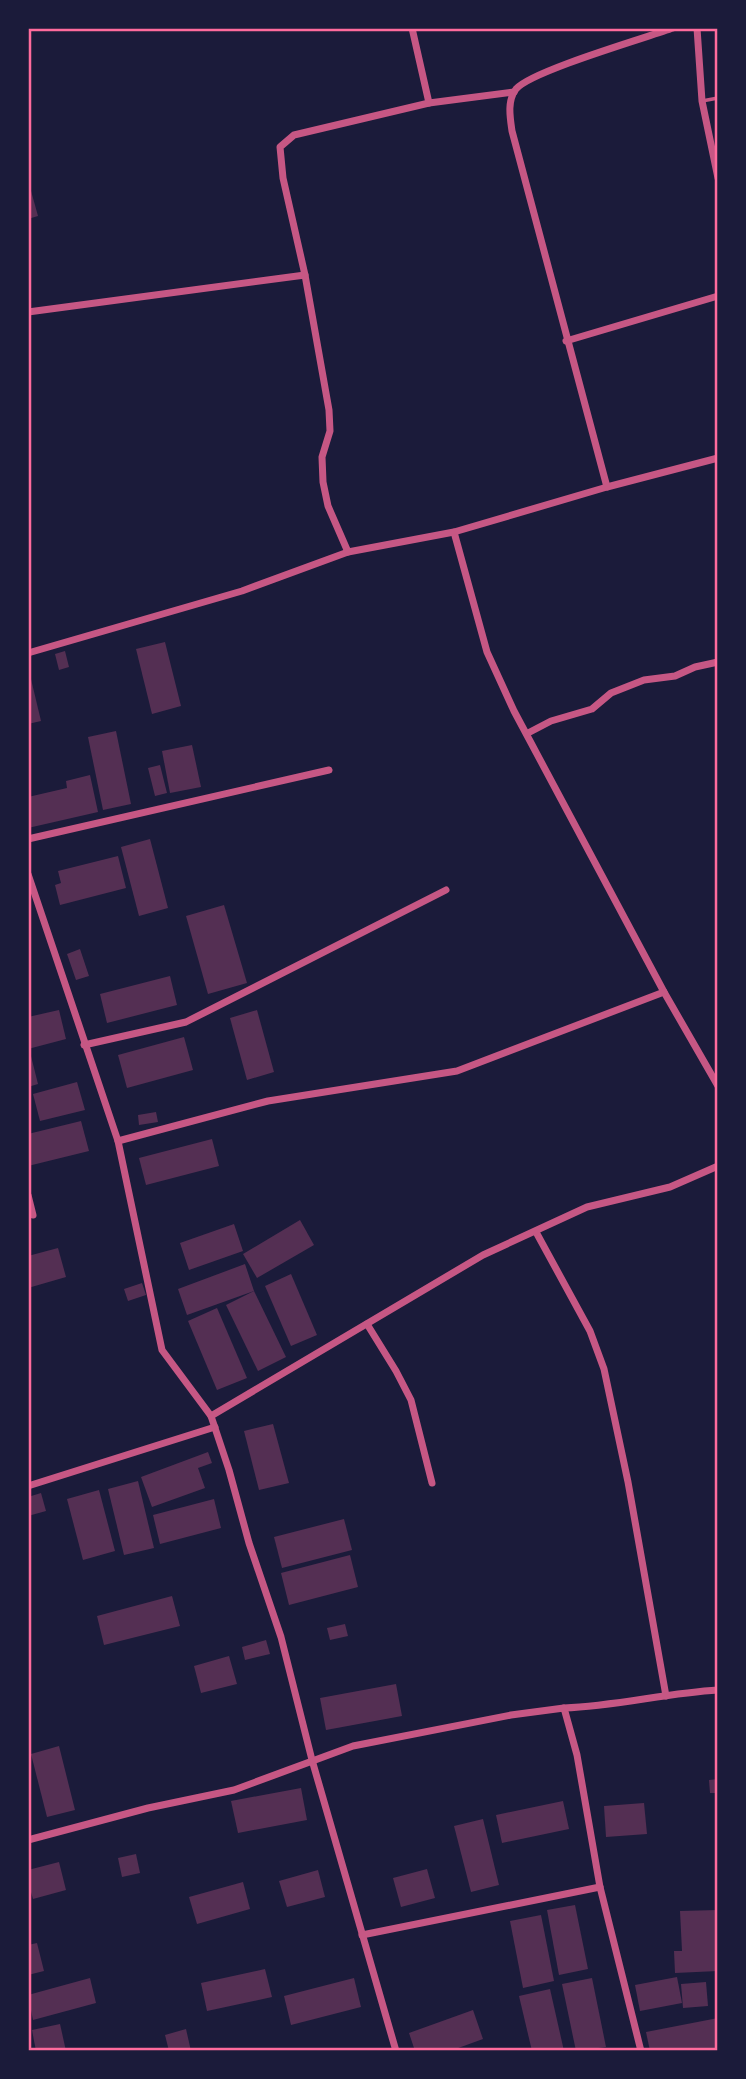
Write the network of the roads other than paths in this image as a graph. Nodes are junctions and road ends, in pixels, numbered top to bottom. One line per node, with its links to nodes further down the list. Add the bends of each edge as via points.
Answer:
1 (412, 28): 7 (street)
2 (673, 28): 4 (street, via 545,73)
3 (697, 28): 6 (street)
4 (514, 92): 7 (street); 12 (street, via 509,108 512,131)
5 (718, 98): 6 (lane)
6 (702, 101): 8 (street)
7 (429, 103): 9 (street, via 294,135 281,147 283,178)
8 (718, 178)
9 (305, 275): 11 (street); 16 (street, via 329,410 323,482)
10 (718, 296): 12 (street)
11 (28, 312)
12 (566, 341): 14 (street)
13 (718, 458): 14 (street)
14 (607, 487): 15 (street)
15 (454, 532): 16 (street); 19 (street, via 486,652)
16 (348, 552): 17 (street, via 242,591)
17 (28, 653)
18 (718, 662): 19 (street, via 644,680 611,693 592,709)
19 (528, 733): 24 (street)
20 (329, 770): 21 (street)
21 (28, 839)
22 (28, 874): 25 (street)
23 (446, 890): 25 (street, via 186,1022)
24 (664, 992): 26 (street); 27 (street, via 457,1071 268,1101)
25 (84, 1045): 27 (street)
26 (718, 1086)
27 (118, 1141): 33 (street, via 162,1350)
28 (718, 1166): 31 (street, via 670,1187 587,1207)
29 (28, 1195): 30 (street)
30 (33, 1214)
31 (536, 1232): 32 (street, via 483,1255); 38 (street, via 590,1331 604,1369)
32 (367, 1324): 33 (street); 35 (street, via 411,1400)
33 (211, 1416): 34 (street)
34 (215, 1427): 36 (street); 40 (street, via 281,1637)
35 (432, 1483)
36 (28, 1486)
37 (718, 1690): 38 (street)
38 (666, 1696): 39 (street)
39 (564, 1708): 40 (street, via 353,1746); 42 (street)
40 (312, 1760): 41 (street, via 234,1790); 43 (street)
41 (28, 1840)
42 (600, 1887): 43 (street); 45 (street)
43 (362, 1935): 44 (street)
44 (396, 2051)
45 (641, 2051)

